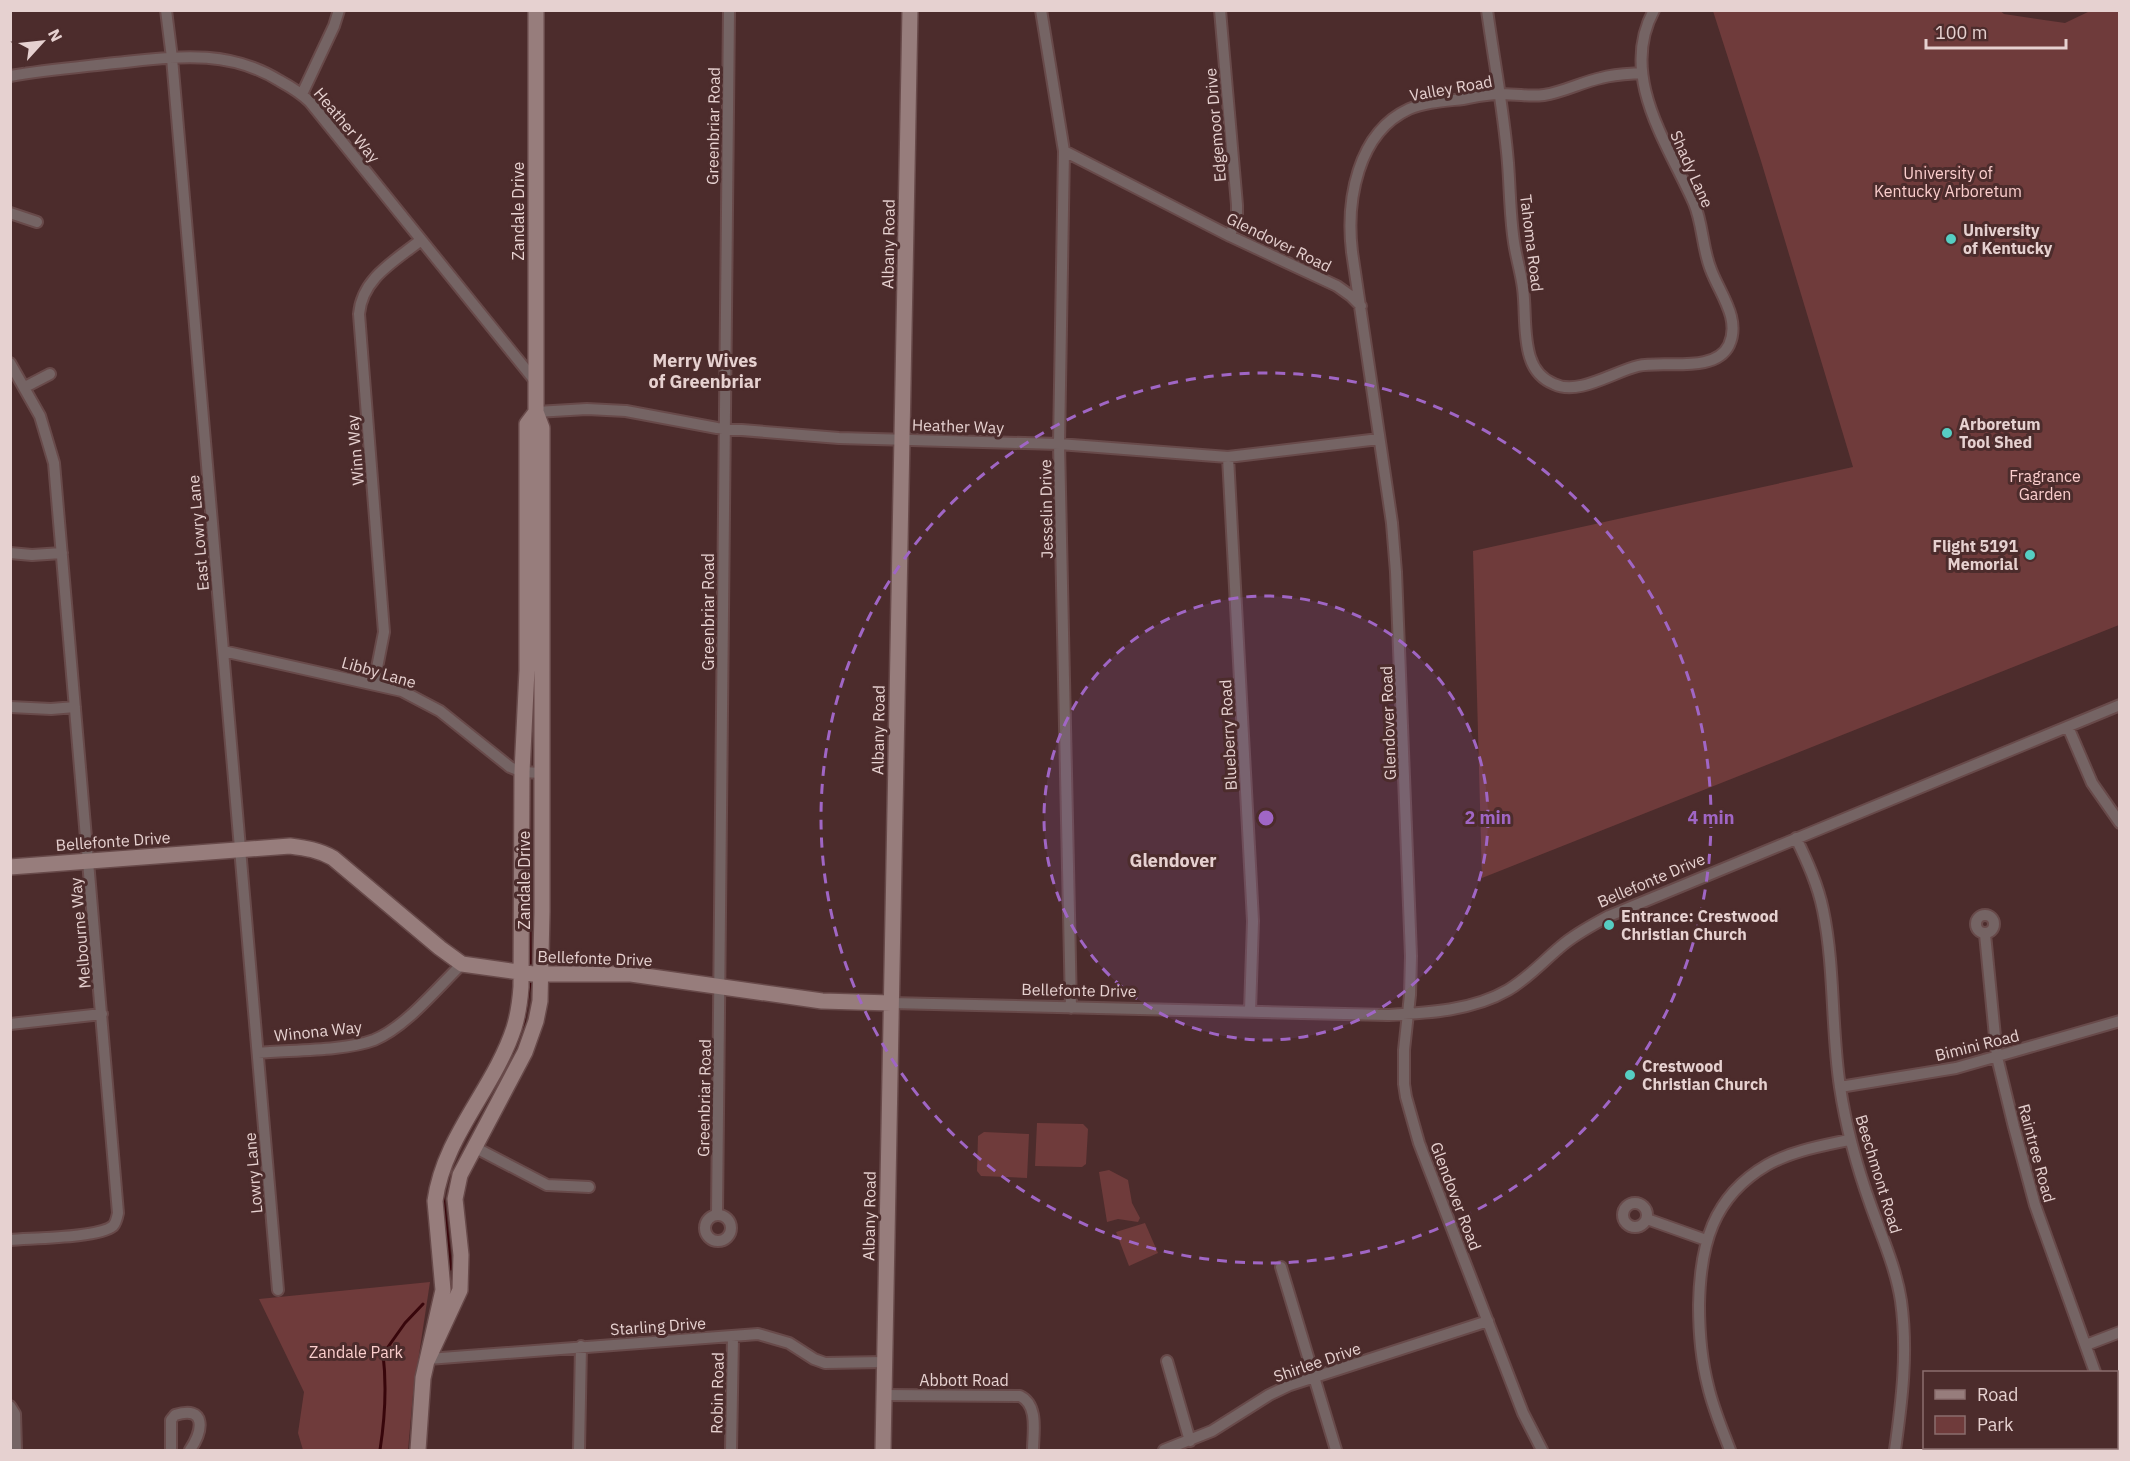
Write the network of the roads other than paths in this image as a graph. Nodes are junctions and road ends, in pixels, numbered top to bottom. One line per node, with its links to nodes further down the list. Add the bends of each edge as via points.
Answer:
1 (166, 10): 10 (street, East Lowry Lane)
2 (339, 10): 13 (street)
3 (536, 10): 24 (street, Zandale Drive)
4 (729, 10): 27 (street, Greenbriar Road)
5 (910, 10): 28 (street, Albany Road)
6 (1041, 10): 15 (street, Jesselin Drive)
7 (1220, 10): 18 (street, Edgemoor Drive, via 1237,205)
8 (1487, 10): 14 (street, Tahoma Road)
9 (1654, 10): 11 (street, Shady Lane, via 1645,36)
10 (172, 57): 12 (street, Heather Way); 13 (street, Heather Way, via 240,62); 34 (street, East Lowry Lane)
11 (1642, 73): 14 (street, Valley Road, via 1600,78 1546,94); 22 (street, Shady Lane, via 1657,129 1695,205 1704,253 1729,306 1732,325 1727,348 1711,361)
12 (10, 76)
13 (302, 94): 19 (street, Heather Way)
14 (1499, 94): 20 (street, Valley Road, via 1410,109 1388,122 1369,146 1353,195 1350,223); 22 (street, Tahoma Road, via 1514,242 1533,366 1555,385 1569,388)
15 (1064, 151): 18 (street, Glendover Road); 30 (street, Jesselin Drive)
16 (10, 213): 17 (street)
17 (37, 222)
18 (1230, 236): 20 (street, Glendover Road, via 1337,286)
19 (422, 240): 24 (street, Heather Way); 35 (street, Winn Way, via 368,284 360,301 384,632)
20 (1361, 306): 29 (street, Glendover Road)
21 (10, 363): 25 (street, Melbourne Way)
22 (1635, 367)
23 (50, 374): 25 (street)
24 (536, 382): 26 (street, Zandale Drive)
25 (25, 387): 33 (street, Melbourne Way, via 40,416 52,455)
26 (536, 412): 27 (street, Heather Way, via 626,411); 40 (street, Zandale Drive, via 527,424 527,670); 41 (street, Zandale Drive, via 542,428)
27 (725, 428): 28 (street, Heather Way); 51 (street, Greenbriar Road)
28 (903, 439): 30 (street, Heather Way); 52 (street, Albany Road)
29 (1379, 439): 31 (street, Heather Way); 56 (street, Glendover Road, via 1392,523 1397,595 1411,956)
30 (1059, 444): 31 (street, Heather Way); 53 (street, Jesselin Drive)
31 (1228, 457): 54 (street, Blueberry Road, via 1253,921)
32 (10, 553): 33 (street)
33 (62, 553): 38 (street, Melbourne Way)
34 (223, 651): 35 (street, Libby Lane); 44 (street, East Lowry Lane)
35 (374, 683): 40 (street, Libby Lane, via 427,703 510,767)
36 (2120, 705): 39 (street, Bellefonte Drive)
37 (10, 707): 38 (street)
38 (75, 707): 45 (street, Melbourne Way)
39 (2068, 727): 42 (street, via 2092,783); 43 (street, Bellefonte Drive)
40 (522, 772): 41 (street, Libby Lane); 49 (street, Zandale Drive)
41 (542, 773): 50 (street, Zandale Drive)
42 (2120, 823)
43 (1796, 838): 56 (street, Bellefonte Drive, via 1608,916 1490,999); 61 (street, Beechmont Road, via 1823,910)
44 (241, 850): 45 (street, Bellefonte Drive); 48 (street, Bellefonte Drive, via 290,846 324,853); 59 (street, East Lowry Lane)
45 (88, 861): 46 (street, Bellefonte Drive); 55 (street, Melbourne Way)
46 (10, 867)
47 (1985, 934): 60 (street, Raintree Road)
48 (462, 964): 49 (street, Bellefonte Drive); 59 (street, Winona Way, via 392,1029 372,1041)
49 (522, 971): 50 (street, Bellefonte Drive); 76 (street, Zandale Drive, via 519,1008 510,1038 453,1144 439,1179 435,1201 443,1290)
50 (542, 974): 51 (street, Bellefonte Drive, via 631,974); 63 (street, Zandale Drive, via 530,1041)
51 (720, 988): 52 (street, Bellefonte Drive, via 822,1001); 65 (street, Greenbriar Road)
52 (891, 1002): 53 (street, Bellefonte Drive); 78 (street, Albany Road)
53 (1071, 1008): 54 (street, Bellefonte Drive)
54 (1250, 1011): 56 (street, Bellefonte Drive)
55 (102, 1014): 58 (street); 67 (street, Melbourne Way, via 117,1220 112,1227 95,1234)
56 (1408, 1014): 71 (street, Glendover Road, via 1406,1097 1419,1143)
57 (2120, 1021): 60 (street, Bimini Road)
58 (10, 1024)
59 (258, 1053): 70 (street, Lowry Lane)
60 (1997, 1057): 61 (street, Bimini Road, via 1938,1072); 74 (street, Raintree Road, via 2035,1205)
61 (1840, 1087): 62 (street, Beechmont Road)
62 (1850, 1140): 68 (street, via 1791,1154 1757,1172 1731,1195); 96 (street, Beechmont Road, via 1901,1300 1905,1376)
63 (474, 1147): 64 (street, via 548,1185); 76 (street, Zandale Drive, via 455,1190 460,1290)
64 (589, 1187)
65 (717, 1215)
66 (1647, 1219): 68 (street)
67 (10, 1240)
68 (1706, 1240): 95 (street, via 1700,1280 1701,1349 1711,1399)
69 (1281, 1267): 80 (street)
70 (278, 1290)
71 (1488, 1321): 80 (street, Shirlee Drive); 94 (street, Glendover Road, via 1523,1413)
72 (2120, 1332): 74 (street)
73 (733, 1336): 75 (street, Starling Drive); 78 (street, Starling Drive, via 770,1336 825,1363); 89 (street, Robin Road)
74 (2086, 1345): 79 (street, Raintree Road)
75 (581, 1346): 76 (street, Starling Drive); 88 (street)
76 (428, 1359): 87 (street, Zandale Drive)
77 (1167, 1361): 83 (street)
78 (884, 1362): 81 (street, Albany Road)
79 (2095, 1371)
80 (1314, 1377): 83 (street, Shirlee Drive, via 1269,1395); 93 (street)
81 (884, 1395): 90 (street, Albany Road); 91 (street, Abbott Road, via 1020,1396 1033,1412)
82 (10, 1406): 84 (street, via 15,1414)
83 (1190, 1441): 92 (street, Shirlee Drive)
84 (16, 1450)
85 (171, 1450): 86 (street, via 171,1420 175,1414 194,1412 199,1434)
86 (190, 1450)
87 (418, 1450)
88 (579, 1450)
89 (731, 1450)
90 (883, 1450)
91 (1033, 1450)
92 (1164, 1450)
93 (1336, 1450)
94 (1542, 1450)
95 (1730, 1450)
96 (1895, 1450)

